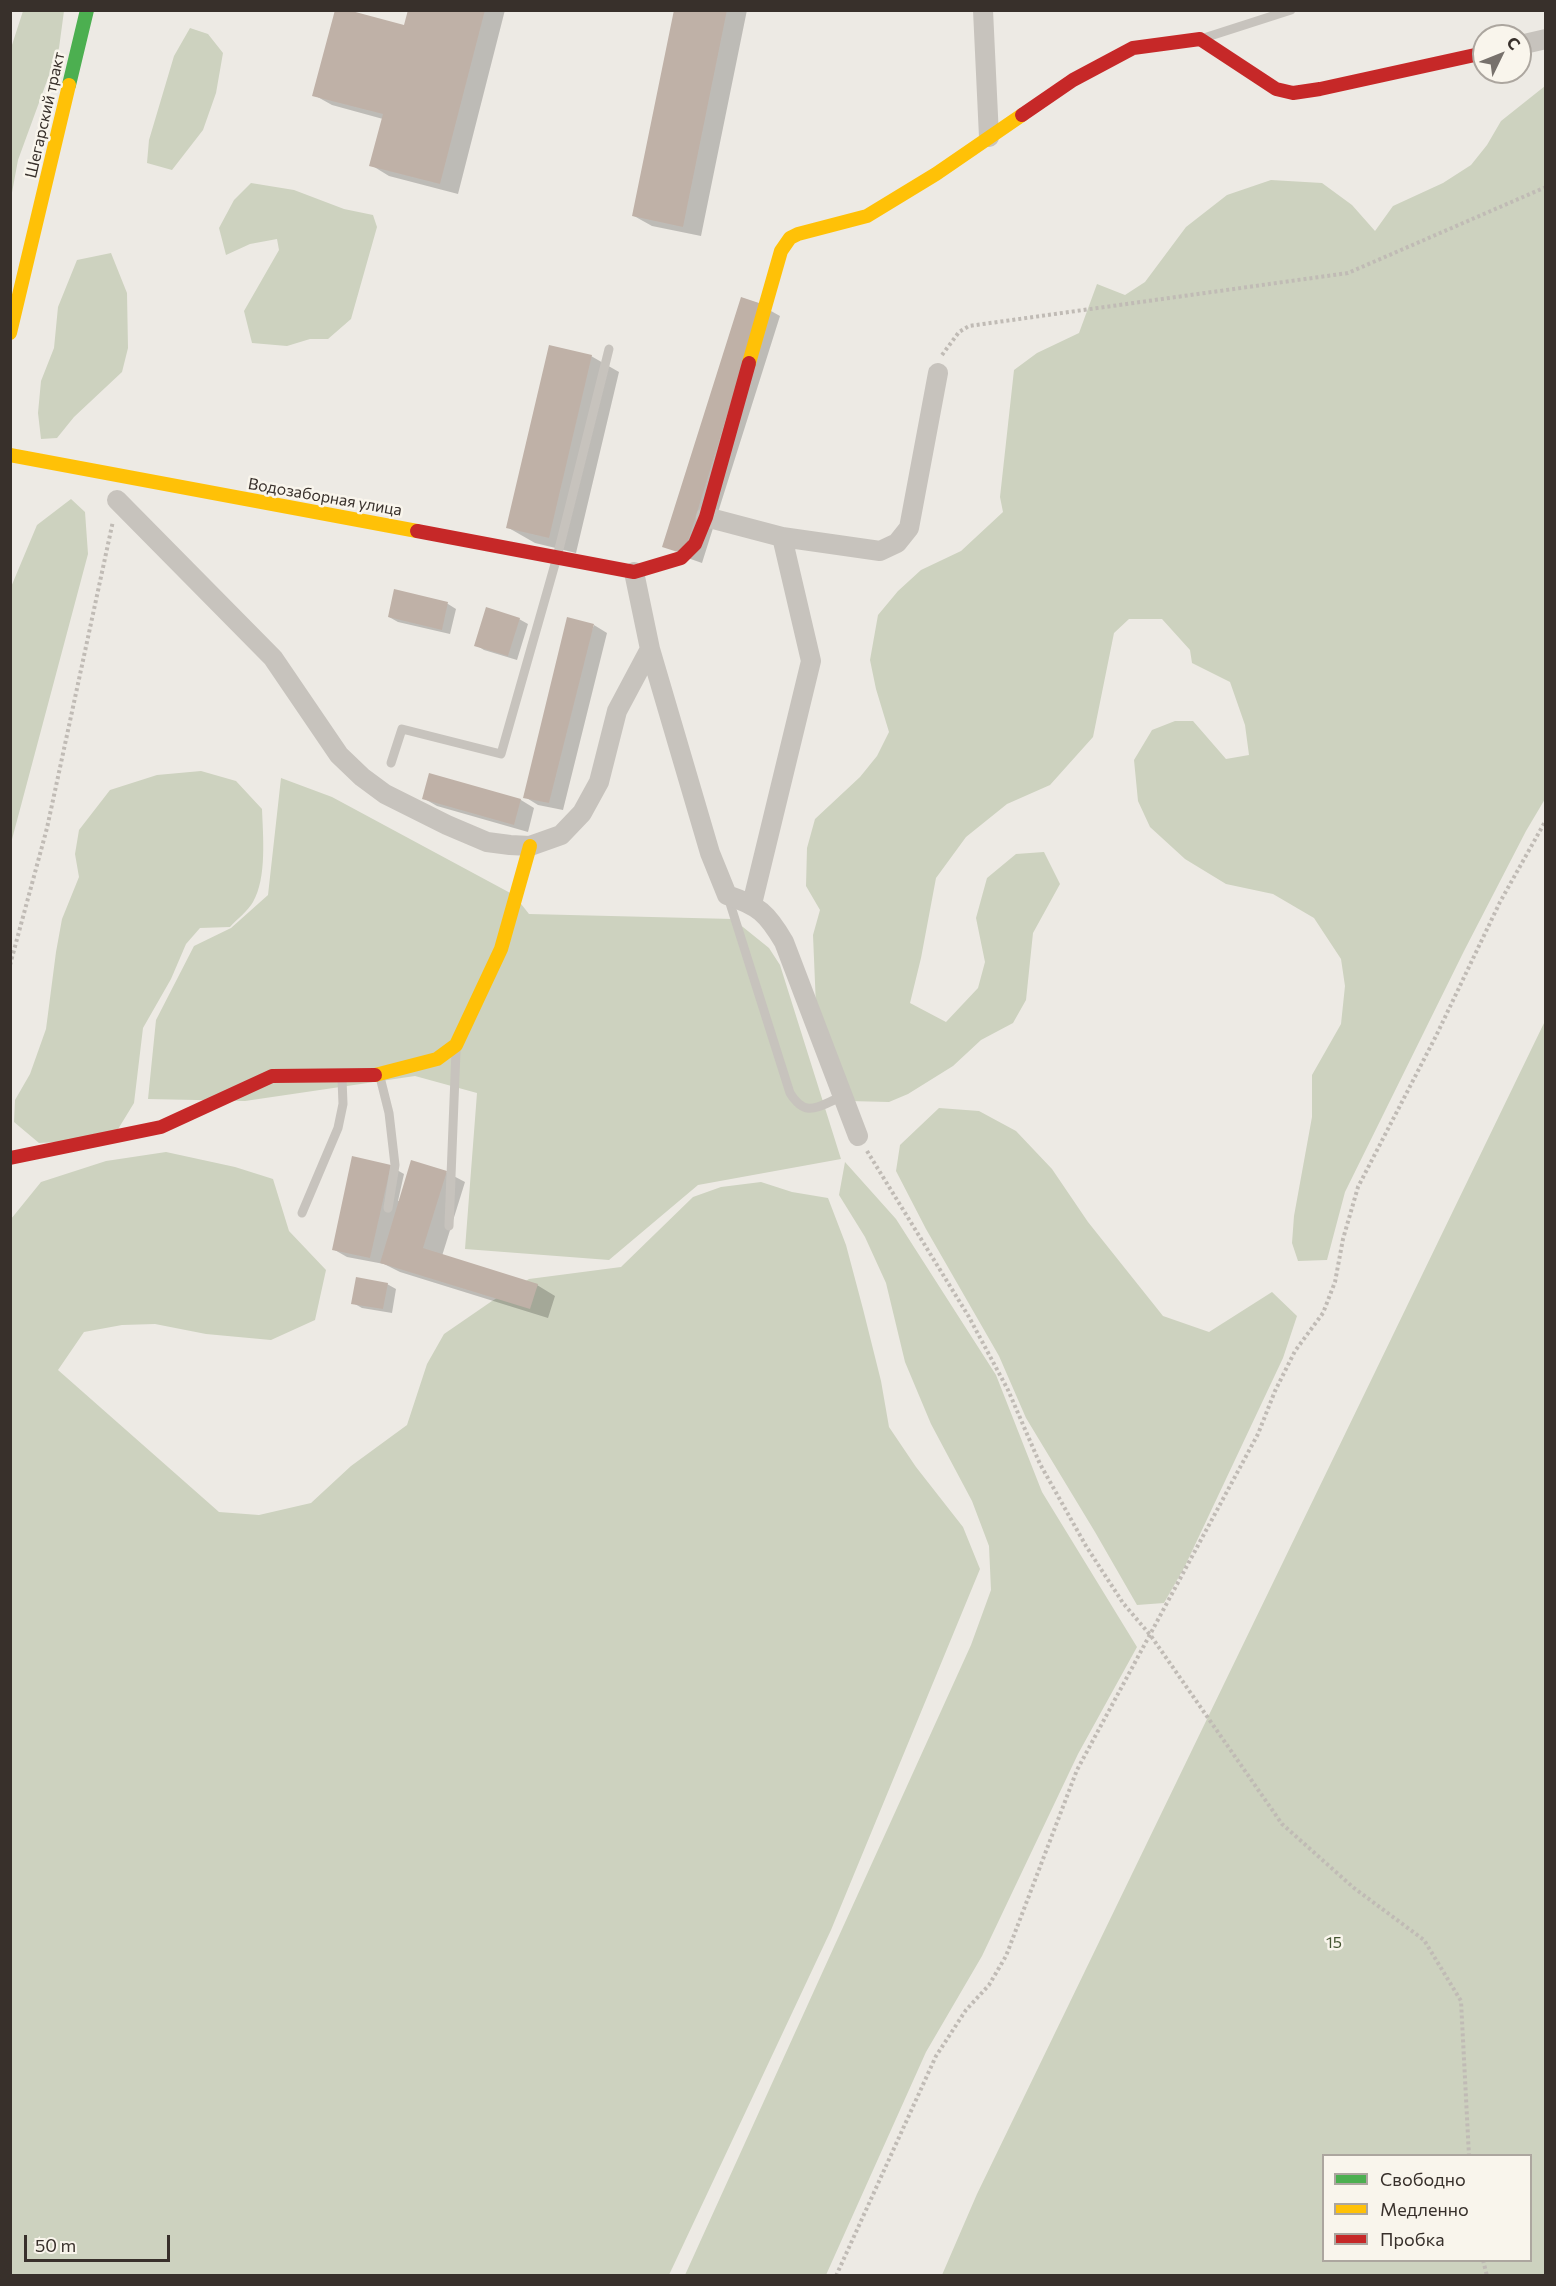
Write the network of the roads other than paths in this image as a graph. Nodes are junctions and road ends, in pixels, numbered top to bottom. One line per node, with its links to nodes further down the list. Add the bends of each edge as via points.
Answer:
1 (87, 10): 7 (street, Шегарский тракт)
2 (983, 10): 6 (street)
3 (1291, 10): 4 (lane)
4 (1200, 39): 5 (street, via 1285,93 1320,89); 6 (street, via 1132,48 1073,80)
5 (1472, 55)
6 (989, 137): 12 (street, via 867,216 798,234 785,244)
7 (10, 333)
8 (609, 349): 14 (lane)
9 (938, 373): 13 (street, via 909,528 897,543 880,551)
10 (10, 455): 14 (street, Водозаборная улица)
11 (117, 500): 18 (street, via 273,658 339,755 362,777 385,794 488,842)
12 (706, 517): 13 (street); 15 (street, via 695,544 681,558)
13 (782, 537): 20 (street, via 811,661)
14 (557, 557): 15 (street, Водозаборная улица); 17 (lane, via 501,754 402,729)
15 (634, 572): 16 (street)
16 (650, 649): 18 (street, via 617,711 599,782 582,813 561,835); 19 (street, via 710,853)
17 (391, 763)
18 (530, 846): 21 (street, via 501,949)
19 (727, 895): 20 (street); 24 (lane, via 790,1093 797,1105 811,1109)
20 (752, 904): 24 (street, via 771,920 784,942)
21 (456, 1044): 22 (street, via 437,1059); 29 (lane)
22 (379, 1075): 23 (street); 27 (lane, via 390,1113 395,1165)
23 (342, 1077): 26 (street, via 272,1076 161,1127); 28 (lane, via 343,1104 338,1128)
24 (841, 1097): 25 (street)
25 (858, 1136)
26 (10, 1158)
27 (388, 1208)
28 (302, 1213)
29 (449, 1226)

